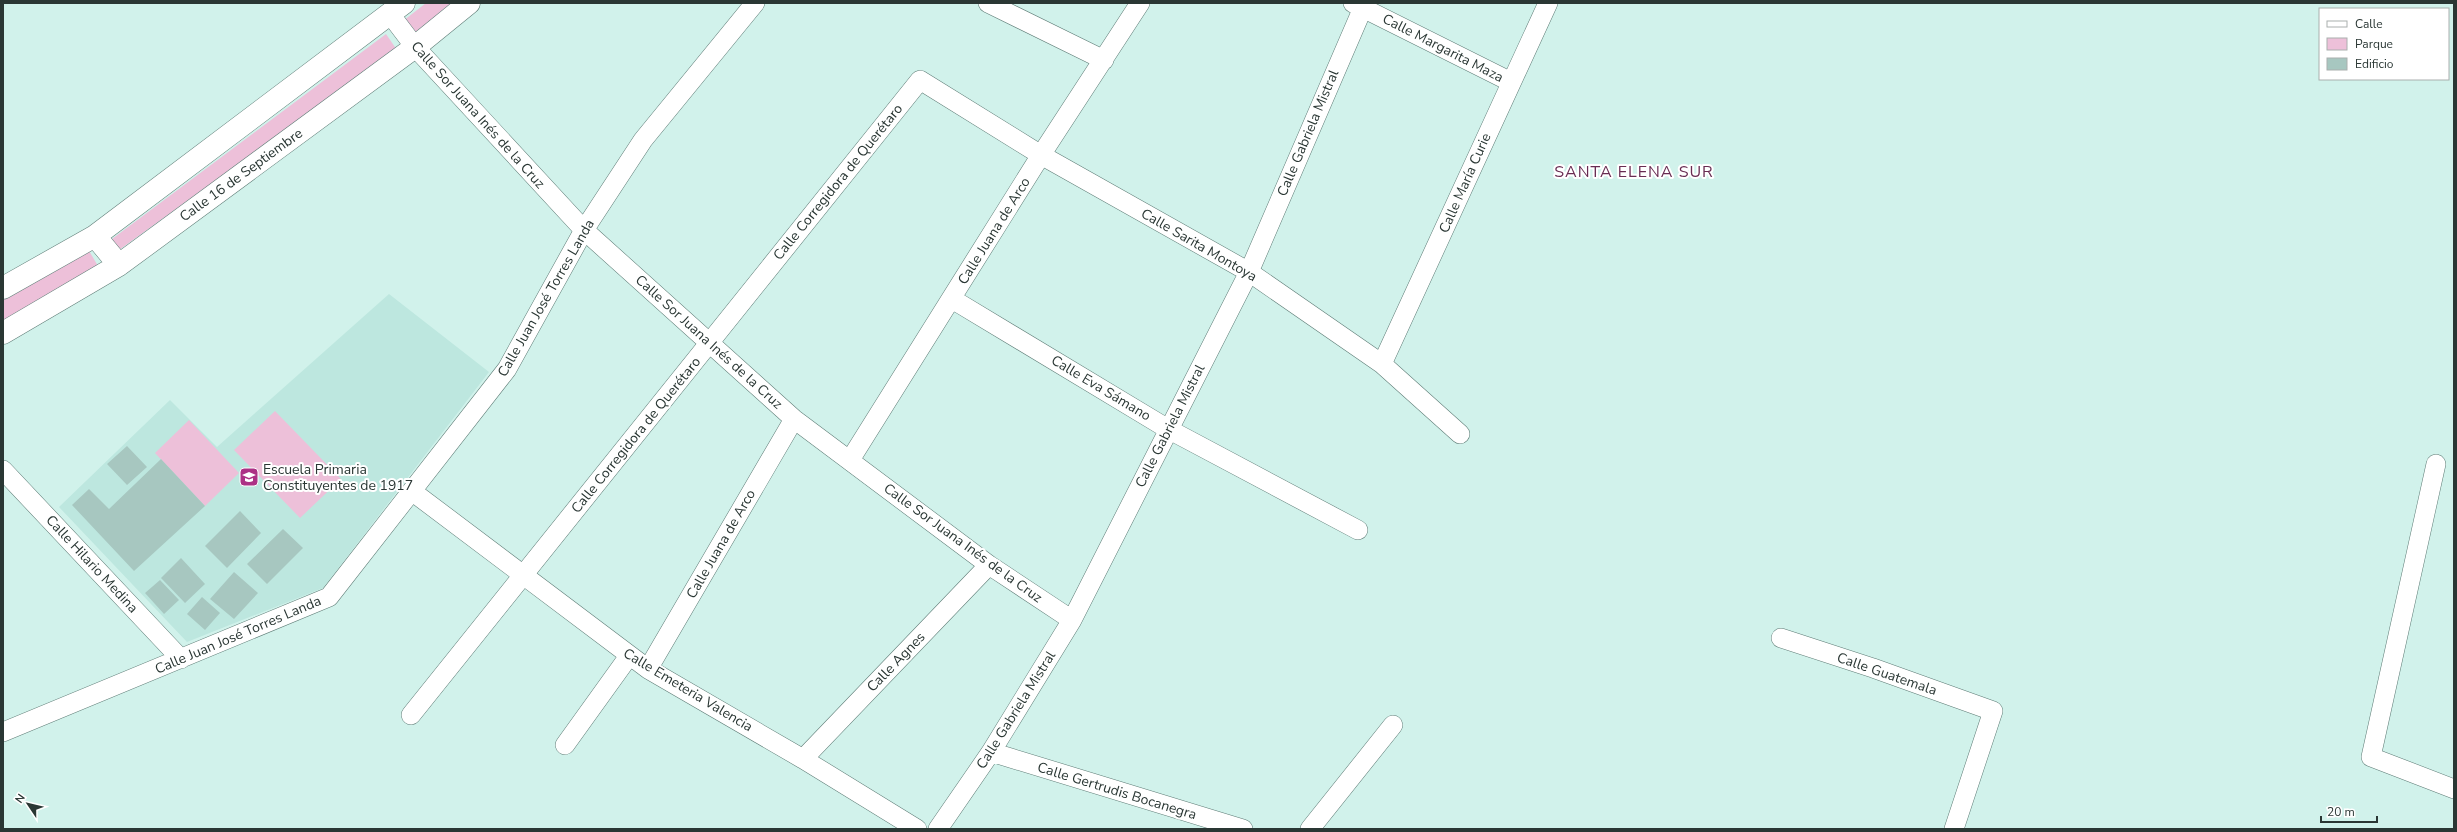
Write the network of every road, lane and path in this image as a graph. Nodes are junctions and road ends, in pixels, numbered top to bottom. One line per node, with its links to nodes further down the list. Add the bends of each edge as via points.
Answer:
1 (469, 3): 8 (street, Calle 16 de Septiembre)
2 (755, 3): 13 (street, Calle Juan José Torres Landa, via 643,140)
3 (988, 3): 9 (street)
4 (1140, 3): 9 (street, Calle Juana de Arco)
5 (1548, 3): 11 (street, Calle María Curie)
6 (1360, 4): 11 (street, Calle Margarita Maza); 16 (street, Calle Gabriela Mistral)
7 (397, 9): 8 (street, Calle Sor Juana Inés de la Cruz); 14 (street)
8 (415, 46): 13 (street, Calle Sor Juana Inés de la Cruz); 15 (street, Calle 16 de Septiembre)
9 (1104, 60): 12 (street, Calle Juana de Arco)
10 (920, 80): 12 (street, Calle Sarita Montoya); 20 (street, Calle Corregidora de Querétaro)
11 (1511, 82): 21 (street, Calle María Curie)
12 (1041, 155): 16 (street, Calle Sarita Montoya); 18 (street, Calle Juana de Arco)
13 (584, 230): 20 (street, Calle Sor Juana Inés de la Cruz); 28 (street, Calle Juan José Torres Landa, via 507,369)
14 (95, 236): 15 (street); 17 (street)
15 (119, 265): 19 (street, Calle 16 de Septiembre)
16 (1249, 272): 21 (street, Calle Sarita Montoya); 23 (street, Calle Gabriela Mistral)
17 (3, 288)
18 (952, 298): 23 (street, Calle Eva Sámano); 25 (street, Calle Juana de Arco)
19 (3, 333)
20 (709, 344): 22 (street, Calle Sor Juana Inés de la Cruz); 31 (street, Calle Corregidora de Querétaro)
21 (1382, 364): 24 (street, Calle Sarita Montoya)
22 (794, 419): 25 (street, Calle Sor Juana Inés de la Cruz); 36 (street, Calle Juana de Arco)
23 (1168, 429): 29 (street, Calle Eva Sámano); 32 (street, Calle Gabriela Mistral)
24 (1460, 434)
25 (850, 460): 30 (street, Calle Sor Juana Inés de la Cruz)
26 (2436, 464): 43 (street, via 2371,756)
27 (3, 470): 35 (street, Calle Hilario Medina)
28 (413, 492): 31 (street, Calle Emeteria Valencia); 35 (street, Calle Juan José Torres Landa, via 329,597)
29 (1358, 530)
30 (989, 565): 32 (street, Calle Sor Juana Inés de la Cruz); 42 (street, Calle Agnes)
31 (523, 576): 34 (street, Calle Emeteria Valencia); 37 (street, Calle Corregidora de Querétaro)
32 (1072, 620): 41 (street, Calle Gabriela Mistral)
33 (1781, 638): 48 (street, Calle Guatemala, via 1993,711)
34 (629, 656): 36 (street, Calle Emeteria Valencia); 40 (street)
35 (181, 659): 39 (street, Calle Juan José Torres Landa)
36 (648, 669): 42 (street, Calle Emeteria Valencia)
37 (411, 715)
38 (1393, 726): 47 (street)
39 (3, 732)
40 (565, 745)
41 (991, 752): 45 (street, Calle Gabriela Mistral); 46 (street, Calle Gertrudis Bocanegra)
42 (803, 759): 44 (street, Calle Emeteria Valencia)
43 (2454, 789)
44 (917, 829)
45 (938, 829)
46 (1243, 829)
47 (1310, 829)
48 (1954, 829)

